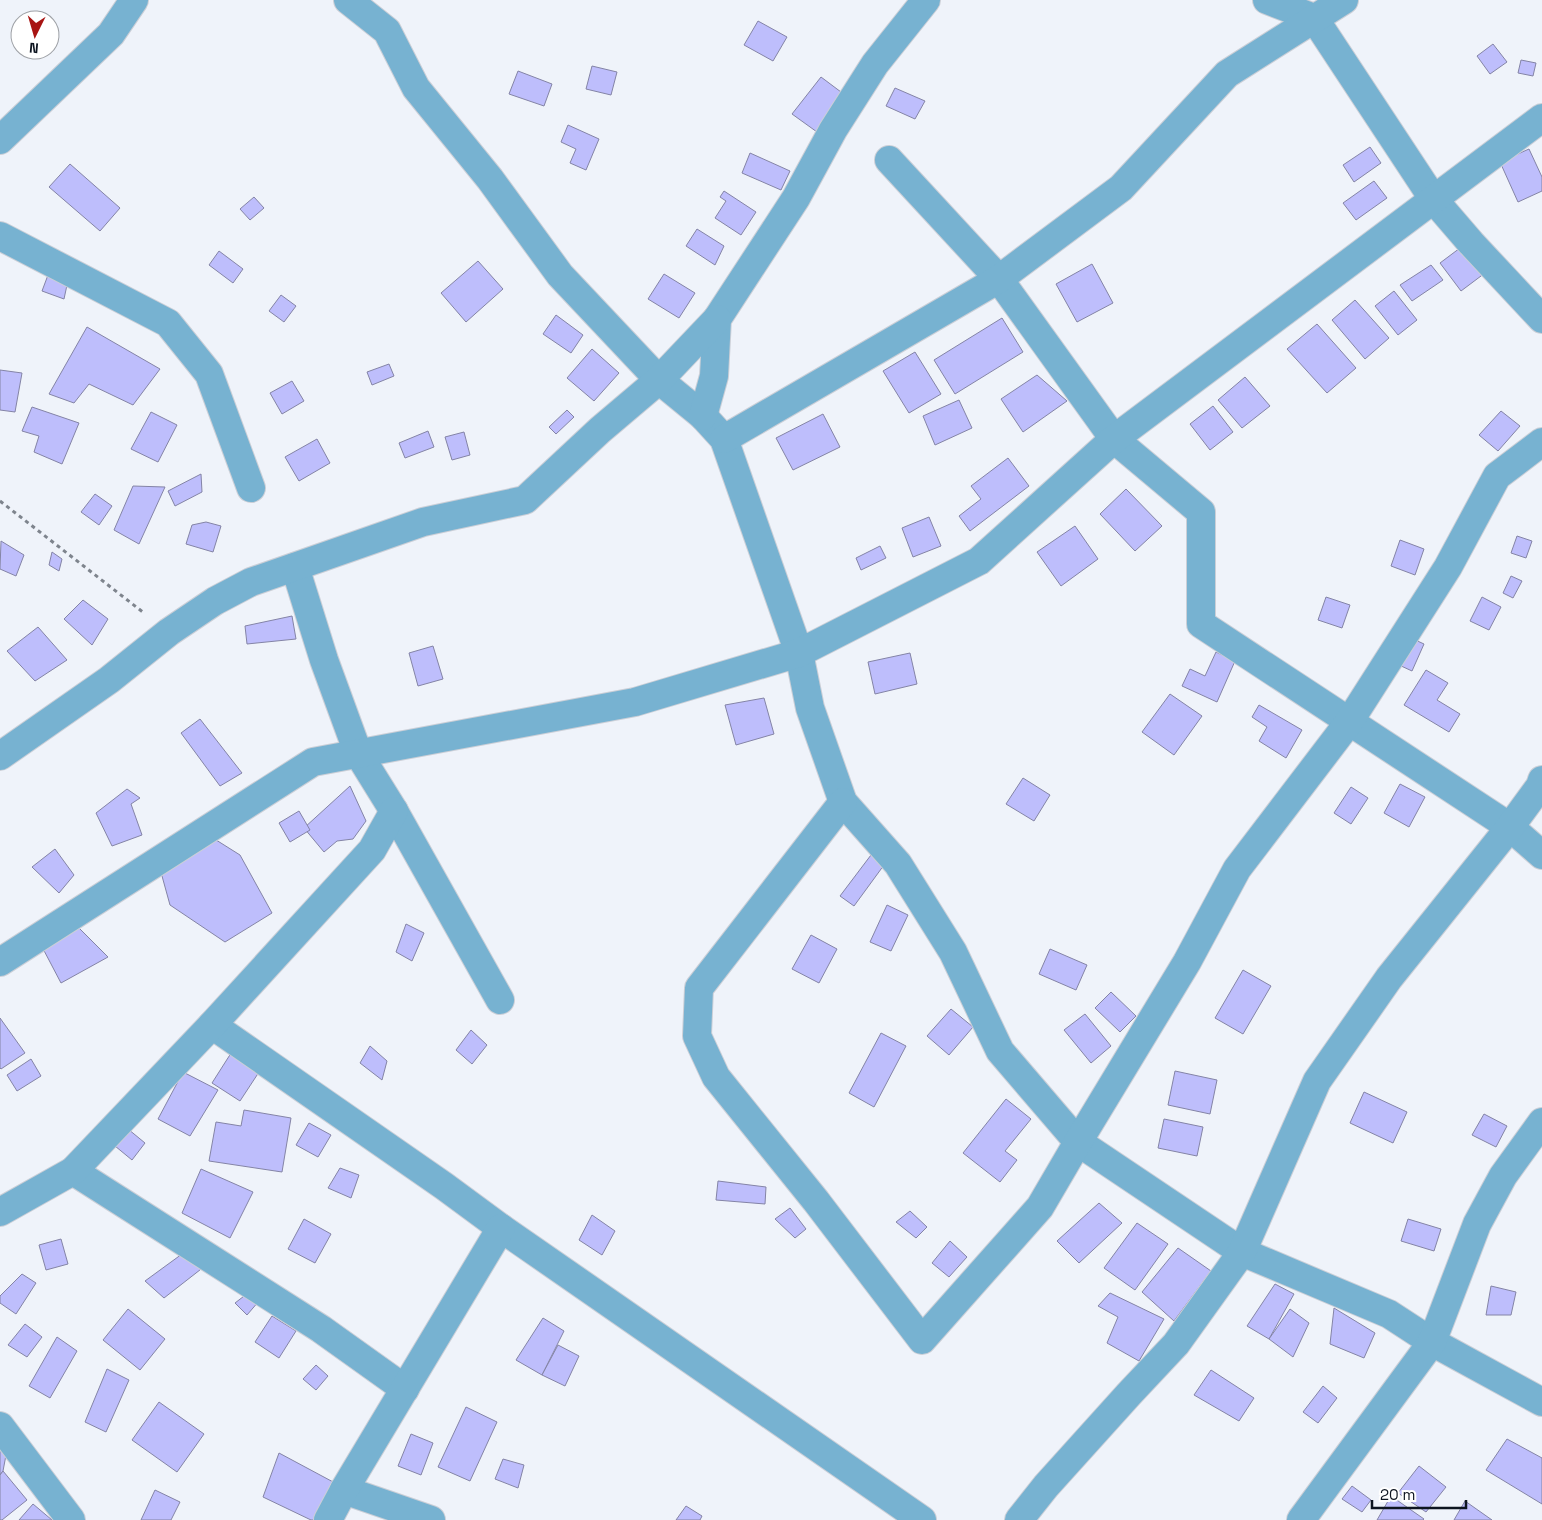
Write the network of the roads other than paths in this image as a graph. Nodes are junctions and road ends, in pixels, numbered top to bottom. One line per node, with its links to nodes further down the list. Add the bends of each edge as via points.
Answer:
1 (134, 0): 8 (street, via 111,34)
2 (348, 0): 15 (street, via 387,31 416,88 490,179 560,275)
3 (926, 0): 13 (street, via 875,64 833,130 796,198)
4 (1267, 0): 6 (street)
5 (1344, 0): 6 (street)
6 (1314, 18): 10 (street); 12 (street, via 1227,74 1121,188)
7 (1542, 118): 10 (street)
8 (0, 140)
9 (889, 160): 12 (street)
10 (1434, 200): 14 (street); 18 (street)
11 (0, 236): 20 (street, via 168,323 209,374)
12 (999, 280): 17 (street); 18 (street)
13 (717, 318): 15 (street); 16 (street, via 714,376)
14 (1542, 319)
15 (659, 380): 16 (street); 21 (street, via 525,500 423,522)
16 (703, 416): 17 (street)
17 (724, 439): 22 (street)
18 (1114, 439): 22 (street, via 979,561); 23 (street, via 1201,512 1201,624)
19 (1542, 442): 23 (street, via 1497,476 1448,567)
20 (251, 488)
21 (295, 567): 24 (street); 25 (street, via 251,582 215,601)
22 (799, 653): 24 (street, via 635,702); 27 (street, via 810,708)
23 (1348, 722): 29 (street); 35 (street, via 1237,869 1187,962)
24 (358, 753): 28 (street); 31 (street, via 313,762)
25 (0, 756)
26 (1542, 780): 29 (street)
27 (843, 802): 35 (street, via 898,864 948,944 1000,1051); 35 (street, via 699,988 697,1036 716,1077 922,1340 1040,1207)
28 (394, 811): 32 (street); 33 (street, via 372,850)
29 (1510, 827): 30 (street); 39 (street, via 1389,978 1317,1080)
30 (1542, 855)
31 (0, 962)
32 (500, 1000)
33 (212, 1025): 36 (street); 38 (street)
34 (1542, 1122): 40 (street, via 1503,1176 1477,1224)
35 (1078, 1142): 39 (street)
36 (73, 1171): 37 (street); 41 (street, via 321,1329)
37 (0, 1212)
38 (501, 1228): 41 (street); 48 (street)
39 (1242, 1252): 40 (street, via 1389,1314); 49 (street, via 1176,1344)
40 (1432, 1342): 42 (street); 50 (street)
41 (405, 1389): 44 (street)
42 (1542, 1402)
43 (0, 1426): 45 (street)
44 (344, 1490): 46 (street); 47 (street)
45 (71, 1520)
46 (328, 1520)
47 (430, 1520)
48 (922, 1520)
49 (1019, 1520)
50 (1302, 1520)

